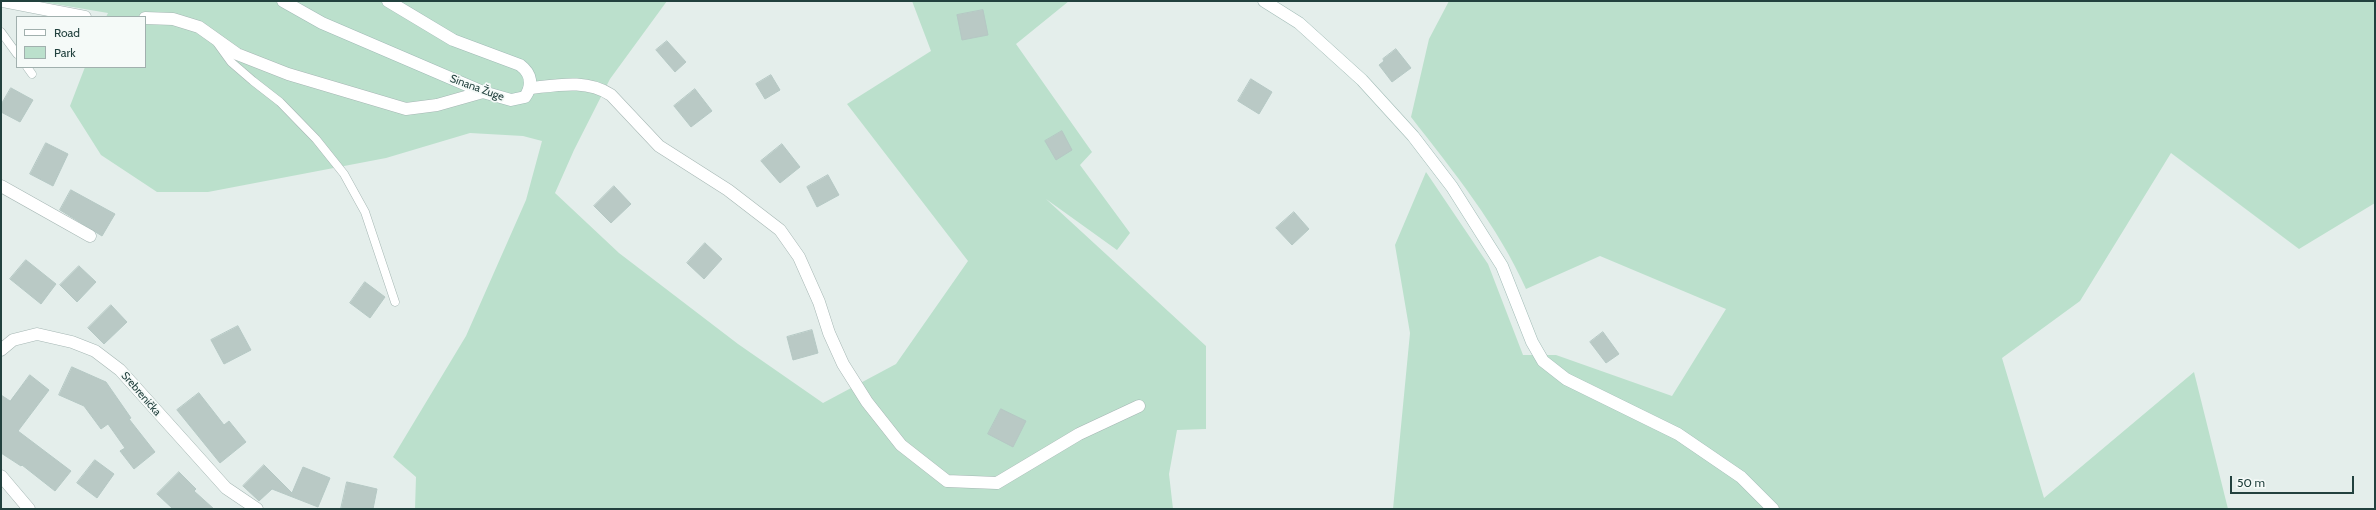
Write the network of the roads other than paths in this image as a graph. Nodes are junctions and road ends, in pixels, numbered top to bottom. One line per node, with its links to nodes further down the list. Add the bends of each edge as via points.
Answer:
1 (3, 1): 5 (street)
2 (283, 1): 13 (street, Sinana Žuge, via 322,23)
3 (388, 1): 12 (street, via 452,40 520,65 529,75)
4 (1264, 1): 22 (street, via 1299,24 1350,70 1413,136 1452,187 1502,266 1532,342 1543,360 1566,379 1678,434 1741,477)
5 (80, 16)
6 (146, 18): 8 (street, via 173,19 199,27)
7 (1, 32): 9 (lane)
8 (213, 36): 13 (street, via 238,54 288,74 406,109 437,105); 16 (lane, via 231,62 280,102 344,174 365,212)
9 (16, 53)
10 (28, 68): 11 (lane)
11 (32, 74)
12 (531, 88): 13 (street, Sinana Žuge, via 525,97 518,100); 18 (street, via 572,84 601,89 611,95 659,146 728,190 780,230 800,257 832,340 866,402 901,445 947,481 997,483 1079,434)
13 (483, 92)
14 (1, 186): 15 (street)
15 (90, 236)
16 (395, 302)
17 (1, 350): 21 (street, Srebrenička, via 12,340 37,334 72,342 95,351 120,370 226,488)
18 (1139, 406)
19 (1, 476): 20 (street)
20 (29, 509)
21 (257, 509)
22 (1773, 509)

